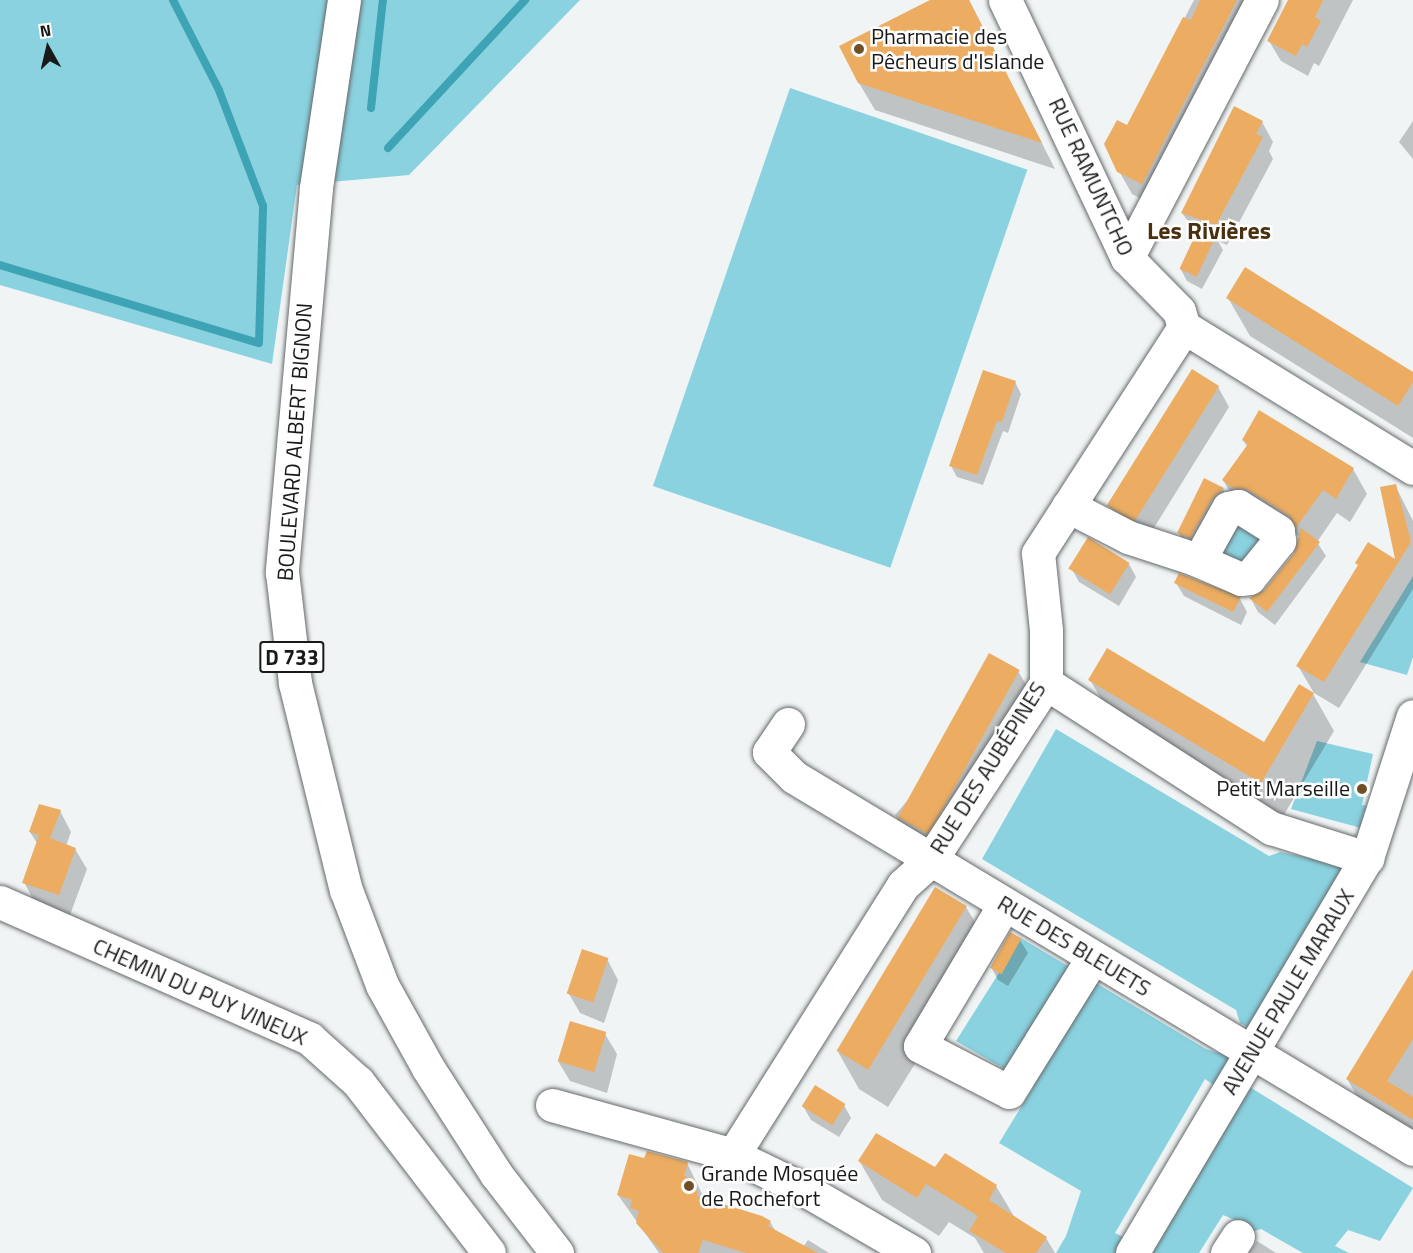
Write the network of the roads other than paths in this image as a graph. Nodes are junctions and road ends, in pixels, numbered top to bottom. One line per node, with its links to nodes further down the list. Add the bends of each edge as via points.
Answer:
1 (344, 0): 22 (street, BOULEVARD ALBERT BIGNON / D 733, via 316,188 282,572 295,683 346,890 382,985 428,1068 490,1165)
2 (1005, 0): 4 (street, RUE RAMUNTCHO)
3 (1262, 0): 4 (street)
4 (1127, 258): 5 (street, RUE RAMUNTCHO, via 1179,311)
5 (1184, 327): 6 (street, RUE RAMUNTCHO); 7 (street, RUE DES AUBÉPINES)
6 (1413, 468)
7 (1068, 506): 8 (street, via 1128,537); 9 (street, RUE DES AUBÉPINES, via 1038,553 1046,630)
8 (1199, 560)
9 (1046, 683): 12 (street, via 1271,828); 13 (street, RUE DES AUBÉPINES)
10 (1413, 716): 12 (street, AVENUE PAULE MARAUX)
11 (788, 724): 13 (street, RUE DES BLEUETS, via 769,752 794,777)
12 (1367, 858): 17 (street, AVENUE PAULE MARAUX)
13 (930, 861): 15 (street, RUE DES BLEUETS); 20 (street, RUE DES AUBÉPINES, via 903,885)
14 (0, 902): 21 (street, CHEMIN DU PUY VINEUX, via 310,1039 358,1082)
15 (1004, 904): 16 (street, RUE DES BLEUETS); 16 (street, via 920,1046 1009,1092)
16 (1093, 957): 17 (street, RUE DES BLEUETS)
17 (1253, 1052): 19 (street, RUE DES BLEUETS); 24 (street, AVENUE PAULE MARAUX)
18 (552, 1105): 20 (street)
19 (1413, 1149)
20 (733, 1155): 23 (street, via 807,1191)
21 (489, 1253)
22 (557, 1253)
23 (914, 1253)
24 (1132, 1253)

